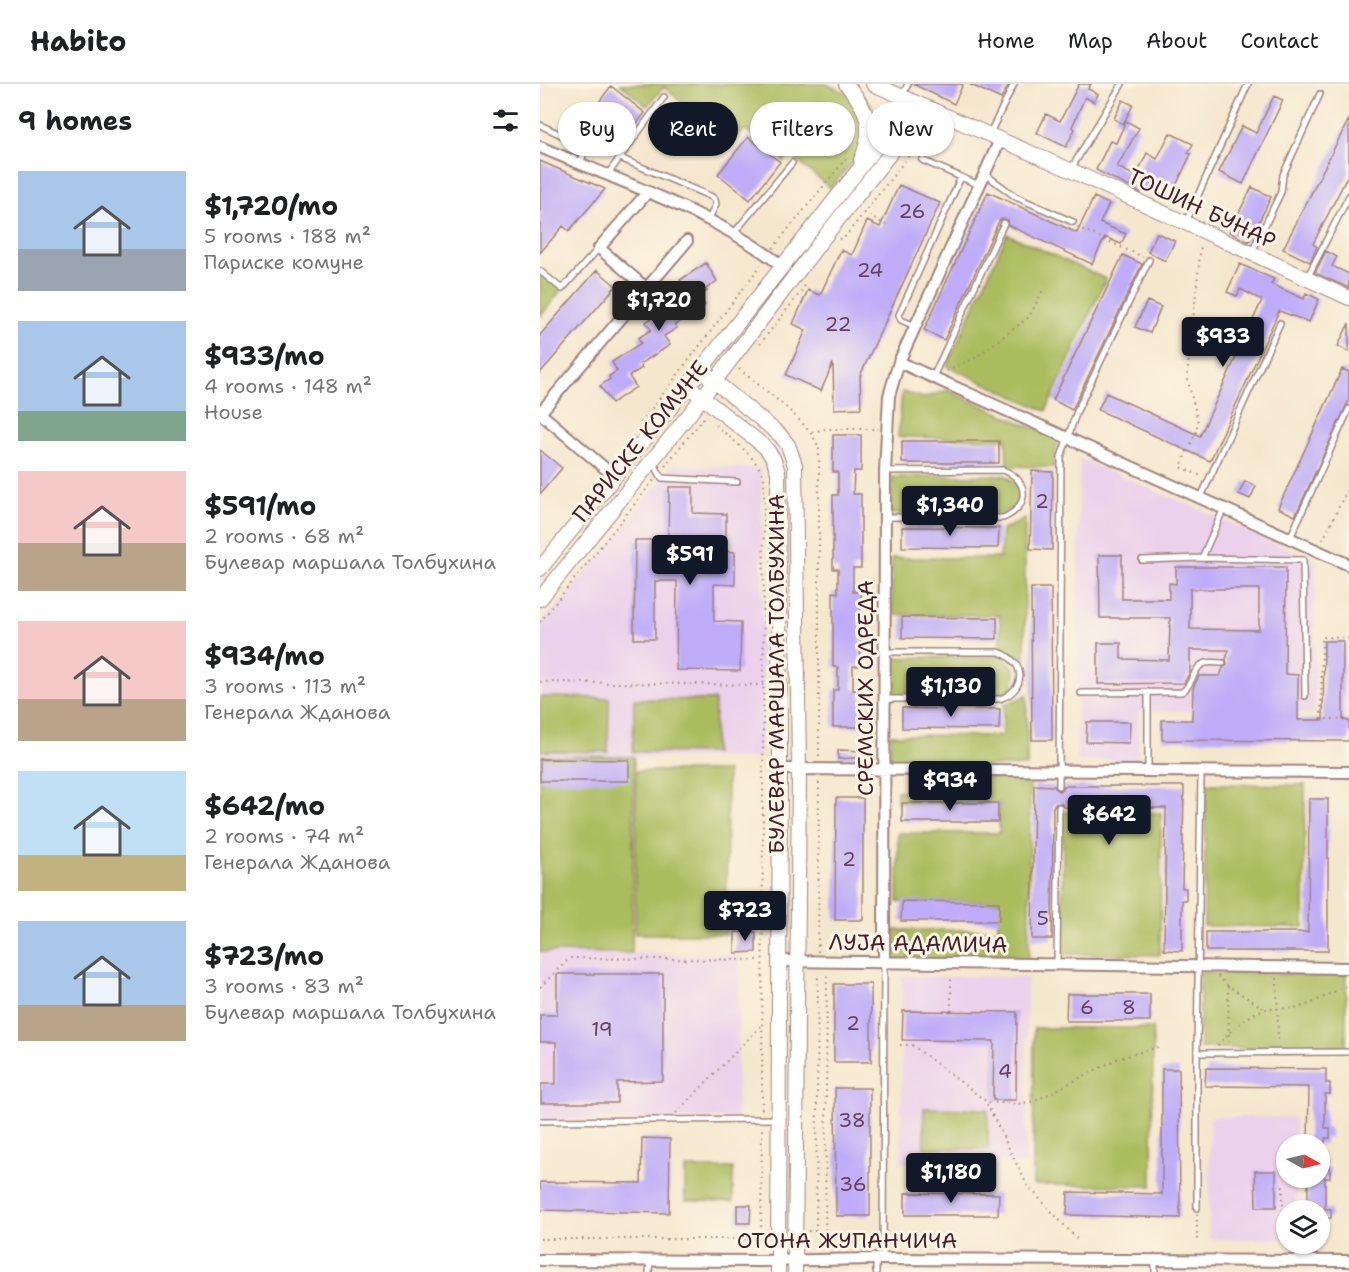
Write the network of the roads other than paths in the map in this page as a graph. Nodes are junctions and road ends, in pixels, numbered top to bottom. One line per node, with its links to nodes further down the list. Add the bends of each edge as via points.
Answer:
1 (846, 84): 21 (street, via 862,105 870,129)
2 (873, 84): 9 (street, ТОШИН БУНАР)
3 (909, 84): 9 (lane)
4 (1014, 84): 13 (lane)
5 (1122, 84): 20 (lane)
6 (1248, 84): 33 (lane)
7 (1320, 94): 37 (lane)
8 (664, 97): 16 (lane)
9 (907, 99): 10 (street, ТОШИН БУНАР); 21 (street, ПАРИСКЕ КОМУНЕ)
10 (913, 102)
11 (954, 120): 13 (street, ТОШИН БУНАР)
12 (540, 125): 19 (lane, via 583,145 585,151)
13 (994, 137): 20 (street, ТОШИН БУНАР); 22 (street, СРЕМСКИХ ОДРЕДА)
14 (540, 147): 19 (street)
15 (888, 156): 49 (street, ПАРИСКЕ КОМУНЕ)
16 (620, 158): 23 (lane); 30 (lane, via 712,197 716,204)
17 (922, 160): 24 (lane)
18 (792, 163): 34 (lane)
19 (579, 164): 23 (street)
20 (1070, 170): 33 (street, ТОШИН БУНАР)
21 (856, 172): 39 (street, ПАРИСКЕ КОМУНЕ)
22 (984, 174): 25 (street, СРЕМСКИХ ОДРЕДА); 28 (lane)
23 (607, 176): 26 (street)
24 (961, 177): 25 (lane); 45 (lane, via 900,313 901,320)
25 (979, 185): 45 (street, СРЕМСКИХ ОДРЕДА)
26 (647, 193): 30 (street); 36 (street)
27 (1349, 196): 41 (lane)
28 (1016, 197): 29 (lane); 31 (lane)
29 (1013, 204)
30 (708, 221): 34 (street)
31 (1073, 222)
32 (1004, 223): 48 (lane)
33 (1185, 224): 37 (street, ТОШИН БУНАР)
34 (733, 234): 39 (street)
35 (687, 241): 42 (street, ПАРИСКЕ КОМУНЕ)
36 (599, 248): 40 (lane, via 562,289); 42 (street)
37 (1251, 254): 41 (street, ТОШИН БУНАР)
38 (1149, 260): 54 (lane)
39 (782, 266): 47 (street, ПАРИСКЕ КОМУНЕ)
40 (540, 271)
41 (1307, 279): 43 (street, ТОШИН БУНАР)
42 (646, 288): 53 (street, ПАРИСКЕ КОМУНЕ)
43 (1349, 298)
44 (1280, 323): 59 (lane)
45 (915, 326): 46 (street, СРЕМСКИХ ОДРЕДА)
46 (899, 362): 48 (street); 56 (street, СРЕМСКИХ ОДРЕДА, via 889,396)
47 (701, 370): 49 (street, БУЛЕВАР МАРШАЛА ТОЛБУХИНА); 50 (street, ПАРИСКЕ КОМУНЕ)
48 (933, 377): 54 (street)
49 (715, 381): 51 (street, ПАРИСКЕ КОМУНЕ); 77 (street, БУЛЕВАР МАРШАЛА ТОЛБУХИНА, via 780,435 795,465)
50 (688, 386): 51 (street, БУЛЕВАР МАРШАЛА ТОЛБУХИНА); 57 (street, ПАРИСКЕ КОМУНЕ)
51 (702, 398): 55 (street, ПАРИСКЕ КОМУНЕ); 76 (street, БУЛЕВАР МАРШАЛА ТОЛБУХИНА, via 765,447 778,472)
52 (1349, 409): 62 (lane)
53 (540, 413): 57 (street, ПАРИСКЕ КОМУНЕ)
54 (1066, 437): 59 (street); 79 (lane, via 1060,462)
55 (652, 461): 58 (lane, via 662,478); 69 (street, ПАРИСКЕ КОМУНЕ)
56 (885, 471): 61 (street, СРЕМСКИХ ОДРЕДА); 61 (lane, via 1003,470 1014,474 1023,495 1015,513 1003,518)
57 (614, 476): 68 (street, ПАРИСКЕ КОМУНЕ)
58 (737, 482)
59 (1201, 497): 60 (street)
60 (1224, 508): 62 (street); 64 (lane)
61 (885, 517): 70 (street, СРЕМСКИХ ОДРЕДА)
62 (1290, 538): 63 (street)
63 (1306, 546): 66 (lane); 67 (street)
64 (1202, 558): 65 (lane); 66 (lane)
65 (1142, 560)
66 (1303, 560): 74 (lane)
67 (1349, 565)
68 (540, 569)
69 (540, 599)
70 (885, 652): 75 (street, СРЕМСКИХ ОДРЕДА); 75 (lane, via 999,652 1010,656 1020,677 1011,695 1000,699)
71 (1223, 663): 72 (lane, via 1201,665 1182,692)
72 (1148, 692): 73 (lane); 80 (lane)
73 (1081, 693)
74 (1305, 696)
75 (885, 699): 78 (street, СРЕМСКИХ ОДРЕДА)
76 (779, 769): 77 (street); 85 (street, БУЛЕВАР МАРШАЛА ТОЛБУХИНА)
77 (799, 769): 78 (street); 86 (street, БУЛЕВАР МАРШАЛА ТОЛБУХИНА)
78 (884, 770): 79 (street); 87 (street, СРЕМСКИХ ОДРЕДА)
79 (1059, 771): 80 (street); 83 (lane)
80 (1148, 771): 81 (street)
81 (1201, 772): 82 (street); 89 (lane)
82 (1349, 772)
83 (1059, 786)
84 (1059, 807): 88 (lane)
85 (779, 961): 86 (street, ЛУЈА АДАМИЧА); 93 (street, БУЛЕВАР МАРШАЛА ТОЛБУХИНА)
86 (796, 961): 87 (street, ЛУЈА АДАМИЧА); 102 (street, БУЛЕВАР МАРШАЛА ТОЛБУХИНА)
87 (884, 961): 88 (street, ЛУЈА АДАМИЧА); 96 (lane, СРЕМСКИХ ОДРЕДА)
88 (1057, 964): 89 (street, ЛУЈА АДАМИЧА)
89 (1198, 966): 90 (street, ЛУЈА АДАМИЧА); 92 (lane)
90 (1349, 968)
91 (1349, 1052): 92 (lane)
92 (1197, 1053): 95 (lane)
93 (779, 1119): 94 (lane); 101 (street, БУЛЕВАР МАРШАЛА ТОЛБУХИНА)
94 (540, 1121)
95 (1197, 1208)
96 (880, 1259): 98 (street, ОТОНА ЖУПАНЧИЧА); 102 (street, ОТОНА ЖУПАНЧИЧА); 103 (lane, СРЕМСКИХ ОДРЕДА)
97 (540, 1260): 100 (street, ОТОНА ЖУПАНЧИЧА)
98 (1155, 1260): 99 (street, ОТОНА ЖУПАНЧИЧА); 104 (lane)
99 (1349, 1262)
100 (650, 1266): 101 (street, ОТОНА ЖУПАНЧИЧА)
101 (778, 1266): 102 (street, ОТОНА ЖУПАНЧИЧА)
102 (795, 1266)
103 (876, 1272)
104 (1155, 1272)

